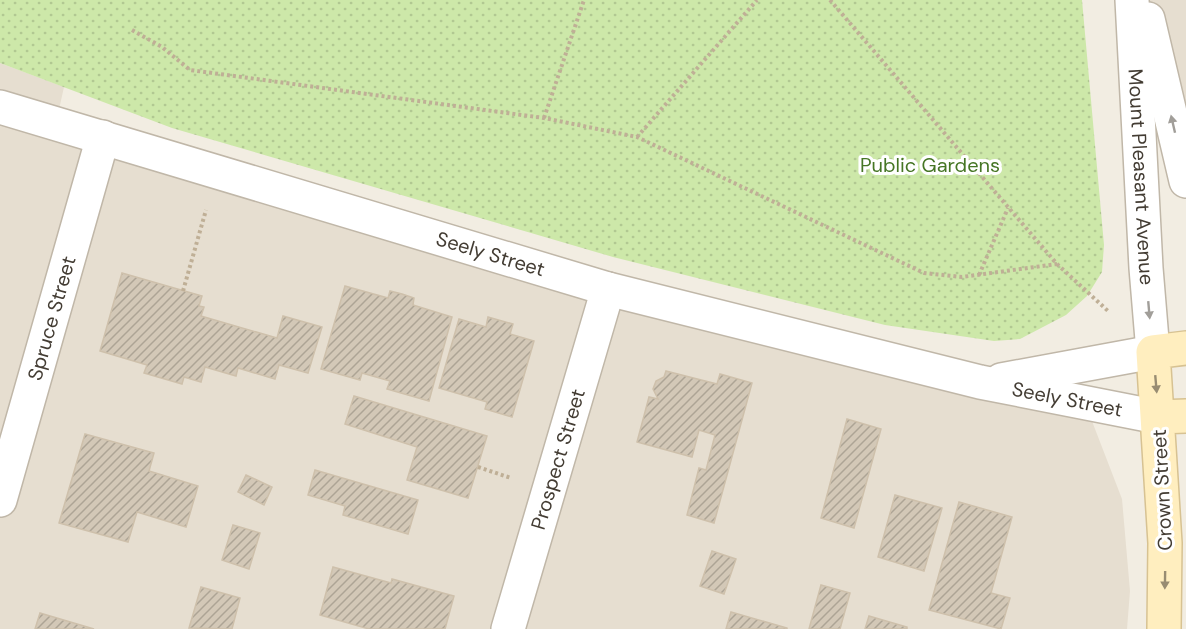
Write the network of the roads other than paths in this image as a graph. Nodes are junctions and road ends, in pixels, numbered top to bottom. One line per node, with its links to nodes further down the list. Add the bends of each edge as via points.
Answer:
1 (1132, 0): 8 (street, Mount Pleasant Avenue, one-way to 8)
2 (1144, 0): 5 (street, Mount Pleasant Avenue, one-way to 2)
3 (0, 108): 4 (street, Seely Street)
4 (103, 137): 6 (street, Seely Street); 11 (street, Spruce Street)
5 (1186, 181)
6 (608, 289): 9 (street, Seely Street); 12 (street, Prospect Street)
7 (1186, 348): 8 (main road, Seely Street)
8 (1153, 352): 9 (street, Seely Street); 10 (main road, Crown Street, one-way to 10)
9 (985, 383): 10 (street, Seely Street)
10 (1172, 416): 13 (main road, Crown Street, one-way to 13)
11 (0, 500)
12 (508, 629)
13 (1164, 629)

